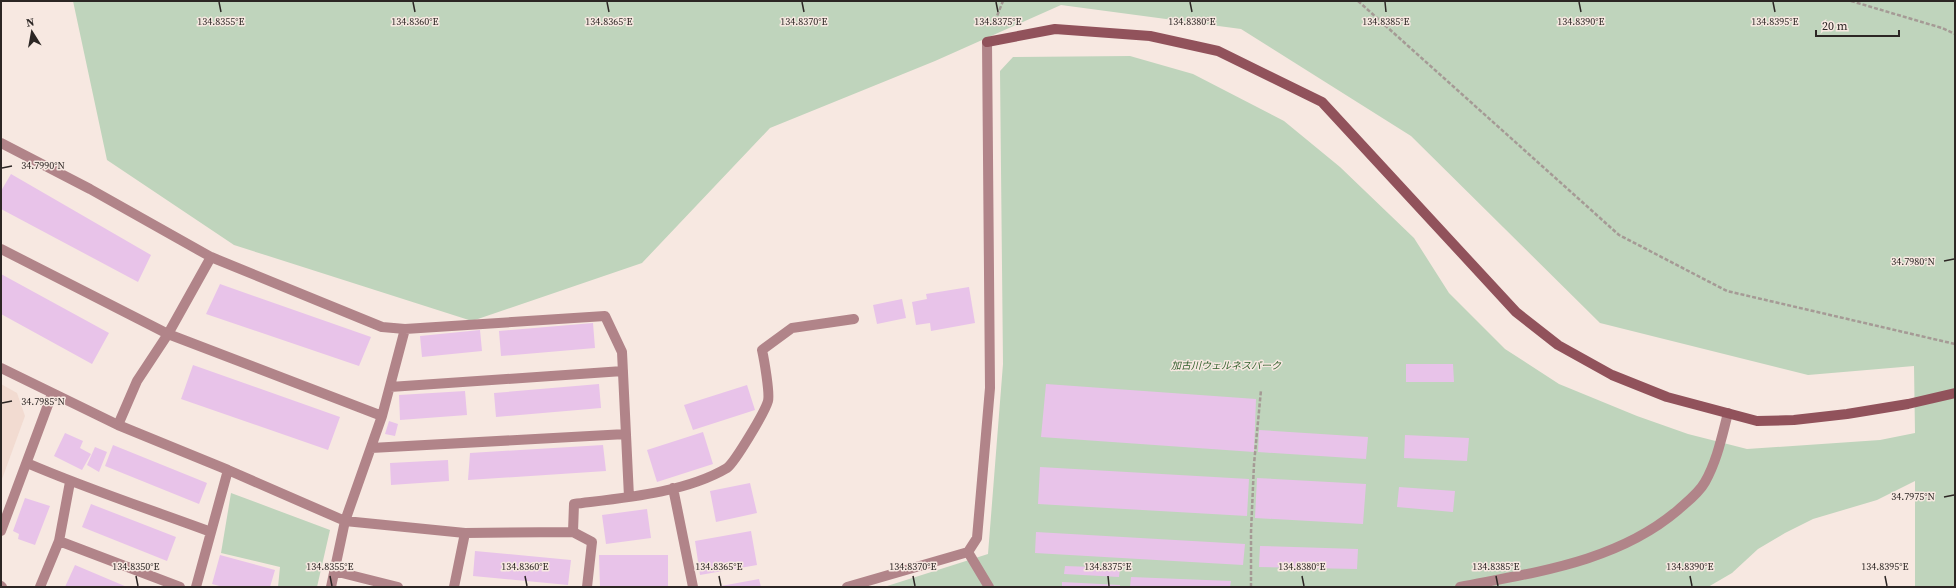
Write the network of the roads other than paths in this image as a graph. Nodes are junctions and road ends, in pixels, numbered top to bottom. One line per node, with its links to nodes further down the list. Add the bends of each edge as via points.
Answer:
1 (1, 143): 3 (street, via 90,189)
2 (1, 249): 6 (street)
3 (211, 257): 5 (street, via 382,327); 6 (street)
4 (854, 319): 20 (street, via 792,328 762,350 769,400 746,441 728,467 688,485)
5 (405, 329): 8 (street, via 605,316 622,352); 9 (street)
6 (168, 334): 13 (street); 14 (street, via 137,381)
7 (1, 368): 11 (street)
8 (623, 371): 9 (street); 15 (street)
9 (390, 387): 13 (street)
10 (1955, 393): 12 (street, via 1901,406 1794,420 1757,420)
11 (52, 394): 14 (street); 17 (street)
12 (1728, 413): 28 (street, via 1686,402 1612,375 1558,345 1516,312 1322,102 1218,51 1150,36 1055,29 987,42 990,388 977,538); 40 (street, via 1713,466 1705,484 1666,520 1637,538 1599,555 1560,567)
13 (382, 416): 16 (street)
14 (118, 425): 18 (street)
15 (626, 434): 16 (street); 21 (street)
16 (371, 448): 22 (street)
17 (27, 463): 19 (street); 23 (street)
18 (228, 470): 22 (street); 24 (street)
19 (70, 482): 24 (street); 27 (street)
20 (673, 488): 21 (street); 37 (street)
21 (629, 497): 25 (street, via 574,504)
22 (345, 521): 26 (street); 29 (street)
23 (1, 531)
24 (211, 532): 32 (street)
25 (573, 532): 26 (street); 36 (street, via 592,542)
26 (465, 533): 35 (street)
27 (59, 542): 30 (street); 31 (street)
28 (968, 552): 38 (street); 39 (street)
29 (334, 571): 33 (street); 34 (street)
30 (40, 587)
31 (180, 587)
32 (196, 587)
33 (331, 587)
34 (398, 587)
35 (454, 587)
36 (587, 587)
37 (693, 587)
38 (847, 587)
39 (988, 587)
40 (1460, 587)

